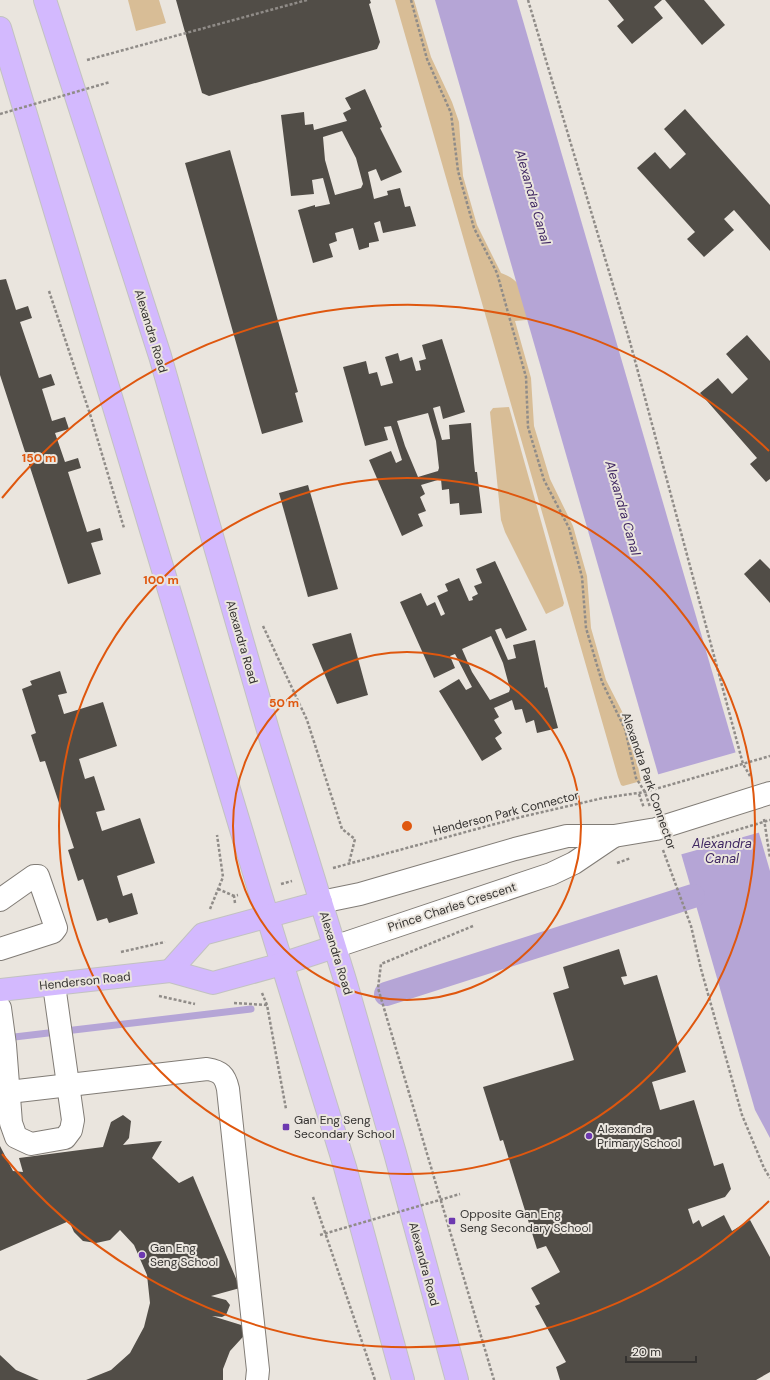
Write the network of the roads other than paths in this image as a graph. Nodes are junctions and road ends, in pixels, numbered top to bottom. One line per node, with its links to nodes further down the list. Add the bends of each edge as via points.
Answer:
1 (45, 0): 7 (main road, Alexandra Road, via 160,356 270,737)
2 (0, 28): 3 (main road)
3 (4, 59): 8 (main road)
4 (765, 794): 5 (street, Prince Charles Crescent, via 656,829)
5 (614, 836): 7 (street, Prince Charles Crescent, via 567,836 360,894); 9 (street, Prince Charles Crescent, via 574,864 551,874)
6 (0, 900): 10 (street, via 34,876 38,876 56,928 53,932)
7 (321, 902): 8 (main road, Prince Charles Crescent); 9 (main road, Alexandra Road)
8 (267, 915): 11 (main road); 12 (main road, via 202,934)
9 (334, 947): 11 (main road, Prince Charles Crescent); 20 (main road, Alexandra Road, via 395,1154)
10 (0, 949)
11 (282, 964): 12 (main road, Henderson Road, via 212,983); 19 (main road, via 345,1167)
12 (170, 971): 13 (main road, Henderson Road)
13 (54, 985): 14 (main road, Henderson Road); 16 (street)
14 (0, 990)
15 (1, 1012): 17 (street)
16 (68, 1086): 17 (street); 17 (street, via 73,1120 71,1130 65,1138 31,1144 16,1136 12,1123); 18 (street, via 207,1069 217,1070 226,1080)
17 (10, 1092)
18 (258, 1380)
19 (403, 1380)
20 (457, 1380)

